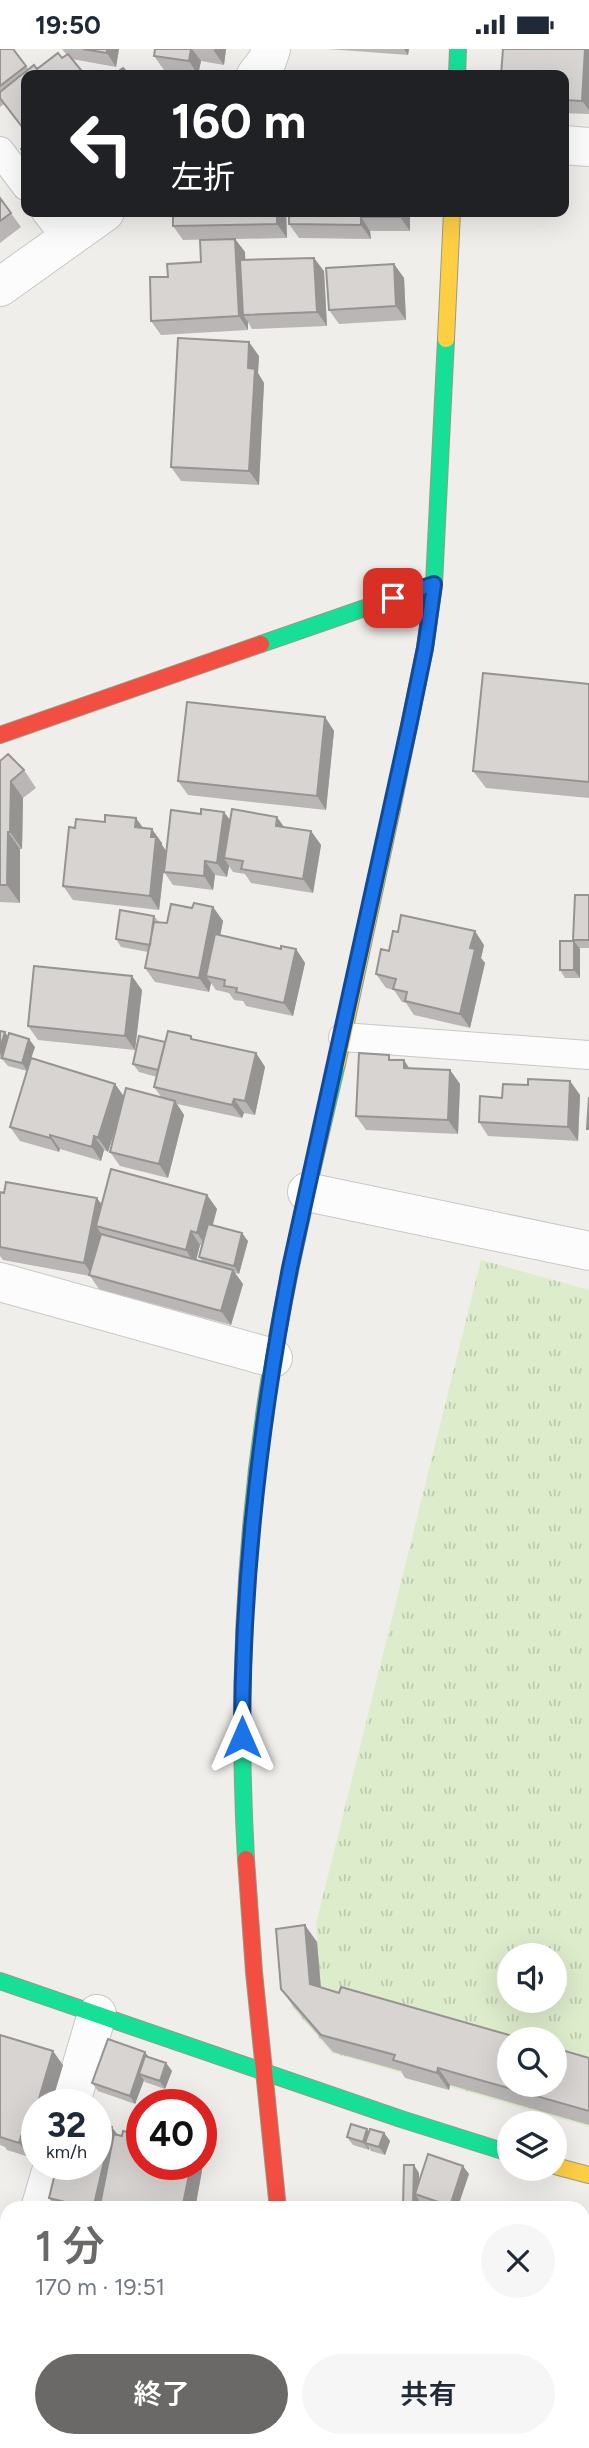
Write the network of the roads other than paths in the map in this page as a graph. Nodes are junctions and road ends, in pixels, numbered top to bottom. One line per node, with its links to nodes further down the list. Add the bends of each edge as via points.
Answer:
1 (271, 49): 3 (street)
2 (458, 49): 4 (street)
3 (260, 70)
4 (457, 70)
5 (569, 145): 6 (street)
6 (589, 147)
7 (0, 152): 8 (lane)
8 (21, 179)
9 (87, 217): 11 (street)
10 (452, 217): 13 (street)
11 (57, 226): 12 (street)
12 (0, 287)
13 (434, 584): 14 (street); 15 (street, via 417,687)
14 (0, 734)
15 (343, 1037): 16 (lane); 17 (street)
16 (589, 1055)
17 (307, 1192): 18 (street); 20 (street)
18 (589, 1251)
19 (0, 1282): 20 (street)
20 (273, 1358): 23 (street, via 247,1576 242,1671 249,1903)
21 (0, 1981): 22 (street)
22 (97, 2014): 23 (street); 24 (street)
23 (264, 2070): 25 (street); 30 (street)
24 (75, 2089)
25 (497, 2149)
26 (567, 2169): 27 (street)
27 (589, 2175)
28 (49, 2180): 29 (street)
29 (42, 2201)
30 (277, 2201)

